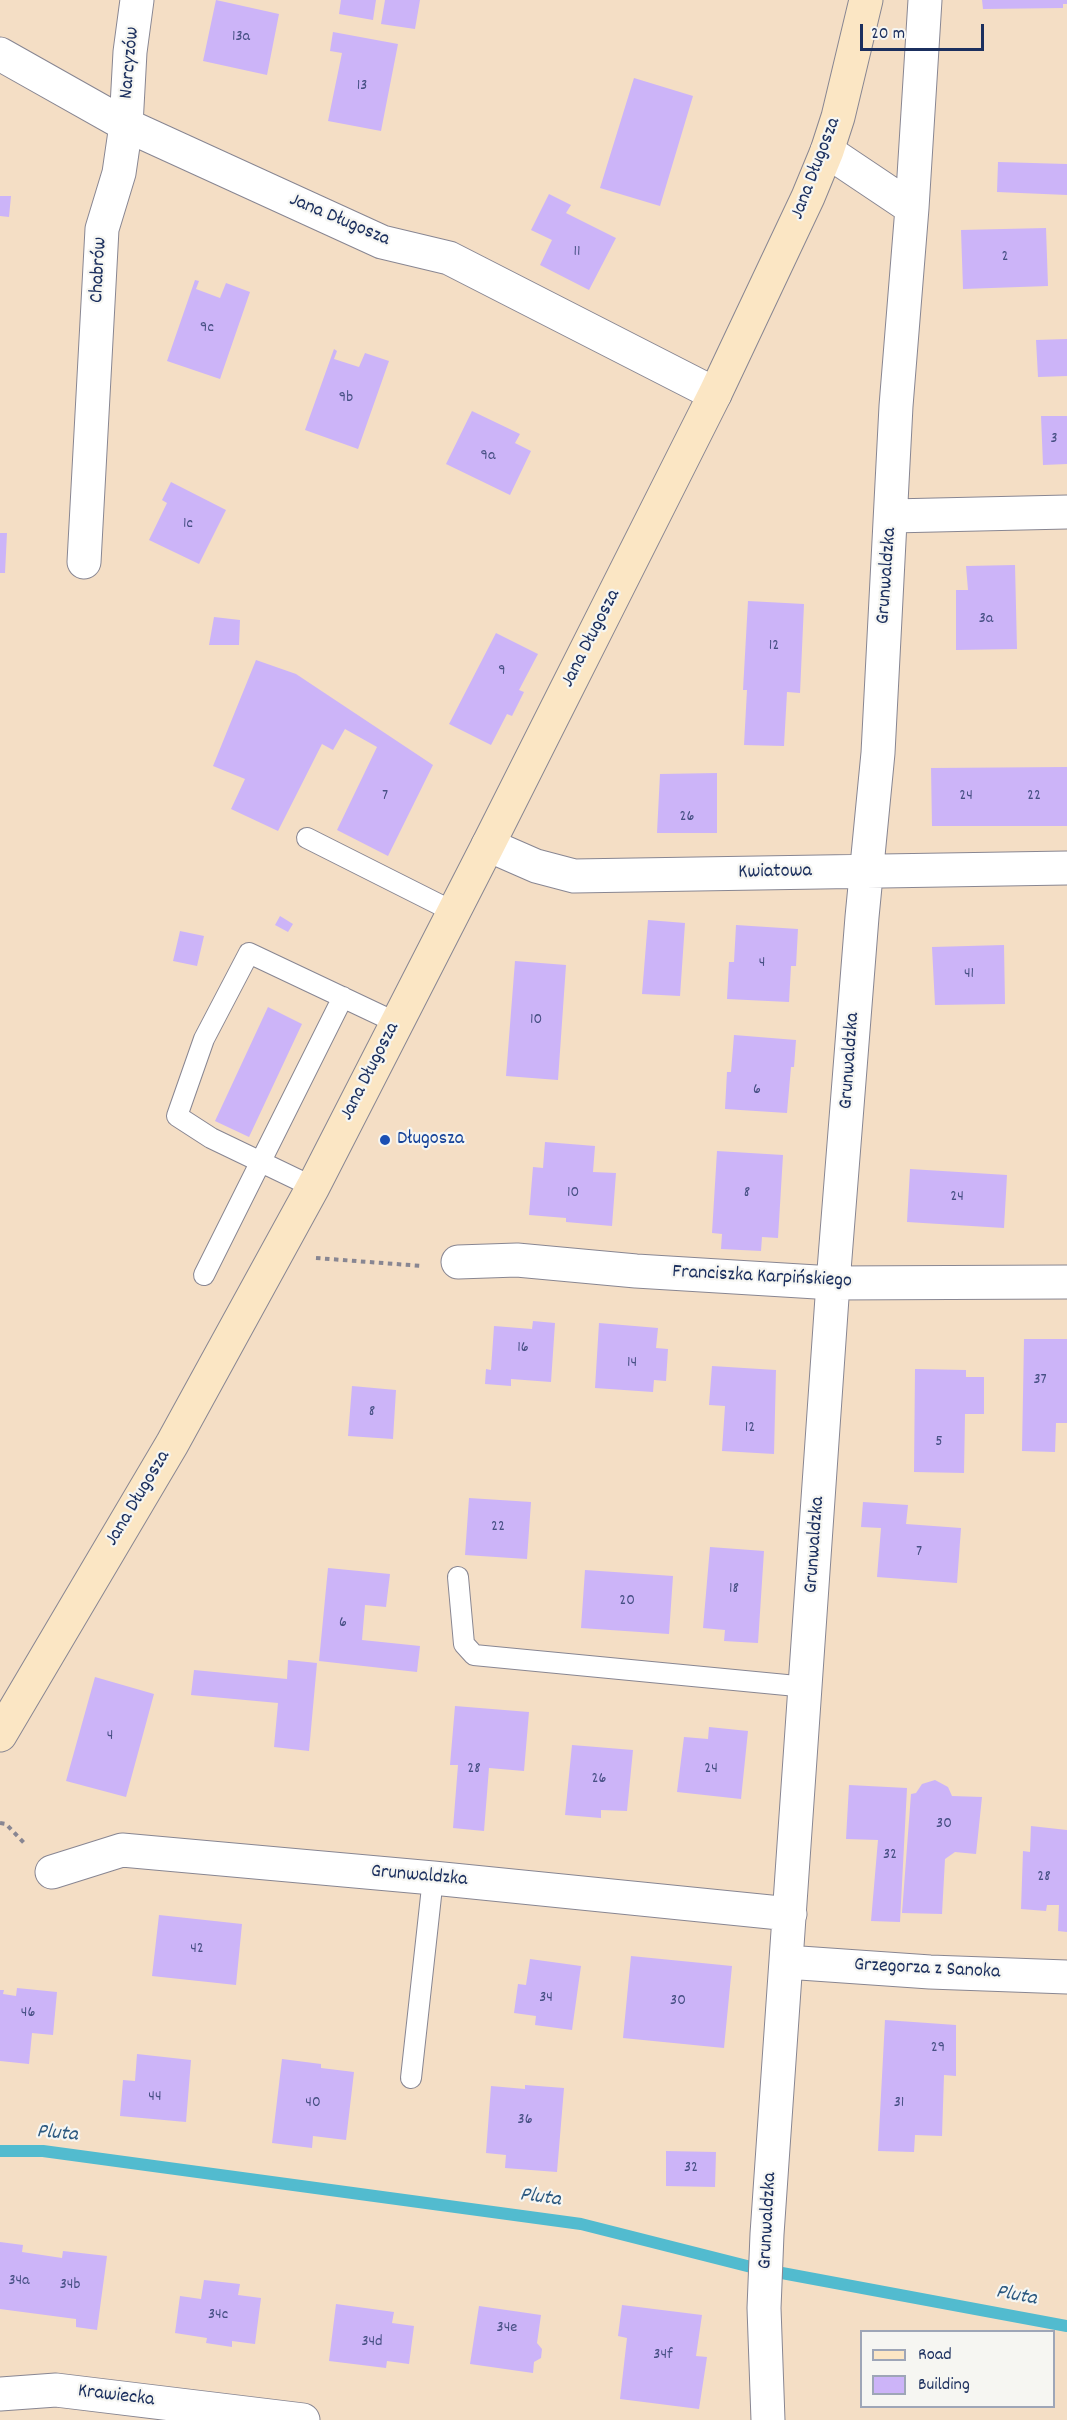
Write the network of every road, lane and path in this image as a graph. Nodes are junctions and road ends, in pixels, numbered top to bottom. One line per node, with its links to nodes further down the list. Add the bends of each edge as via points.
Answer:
1 (137, 0): 5 (street, Narcyzów)
2 (866, 0): 6 (street, Jana Długosza)
3 (925, 0): 7 (street, Grunwaldzka)
4 (0, 54): 5 (street)
5 (126, 125): 8 (street, Jana Długosza, via 382,242 449,258); 11 (street, Chabrów, via 119,173 102,229)
6 (827, 151): 7 (street); 8 (street, Jana Długosza)
7 (912, 208): 10 (street, Grunwaldzka, via 896,406)
8 (714, 394): 13 (street, Jana Długosza)
9 (1067, 512): 10 (street)
10 (892, 516): 15 (street, Grunwaldzka)
11 (84, 562)
12 (307, 838): 16 (lane)
13 (488, 845): 15 (street, Kwiatowa, via 536,866 574,876); 16 (street, Jana Długosza)
14 (1067, 868): 15 (street, Kwiatowa)
15 (868, 872): 25 (street, Grunwaldzka)
16 (454, 912): 18 (street, Jana Długosza)
17 (343, 997): 18 (lane); 19 (lane); 19 (lane, via 249,953 204,1040 177,1116)
18 (397, 1023): 20 (street, Jana Długosza)
19 (261, 1162): 20 (lane); 23 (lane)
20 (313, 1187): 21 (street, Jana Długosza)
21 (276, 1254): 22 (path, via 416,1267); 28 (street, Jana Długosza, via 172,1444)
22 (458, 1262): 25 (street, Franciszka Karpińskiego, via 517,1260)
23 (204, 1275)
24 (1067, 1282): 25 (street, Franciszka Karpińskiego)
25 (833, 1283): 27 (street, Grunwaldzka)
26 (458, 1577): 27 (lane, via 464,1644 474,1655)
27 (807, 1687): 31 (street, Grunwaldzka)
28 (0, 1735)
29 (52, 1872): 30 (street, Grunwaldzka, via 122,1850)
30 (433, 1878): 31 (street, Grunwaldzka); 34 (lane)
31 (790, 1914): 32 (street, Grunwaldzka)
32 (786, 1962): 33 (street, Grzegorza z Sanoka); 37 (street, Grunwaldzka, via 764,2308)
33 (1067, 1977)
34 (411, 2078)
35 (0, 2394): 36 (street, Krawiecka, via 56,2390)
36 (303, 2420)
37 (768, 2420)

